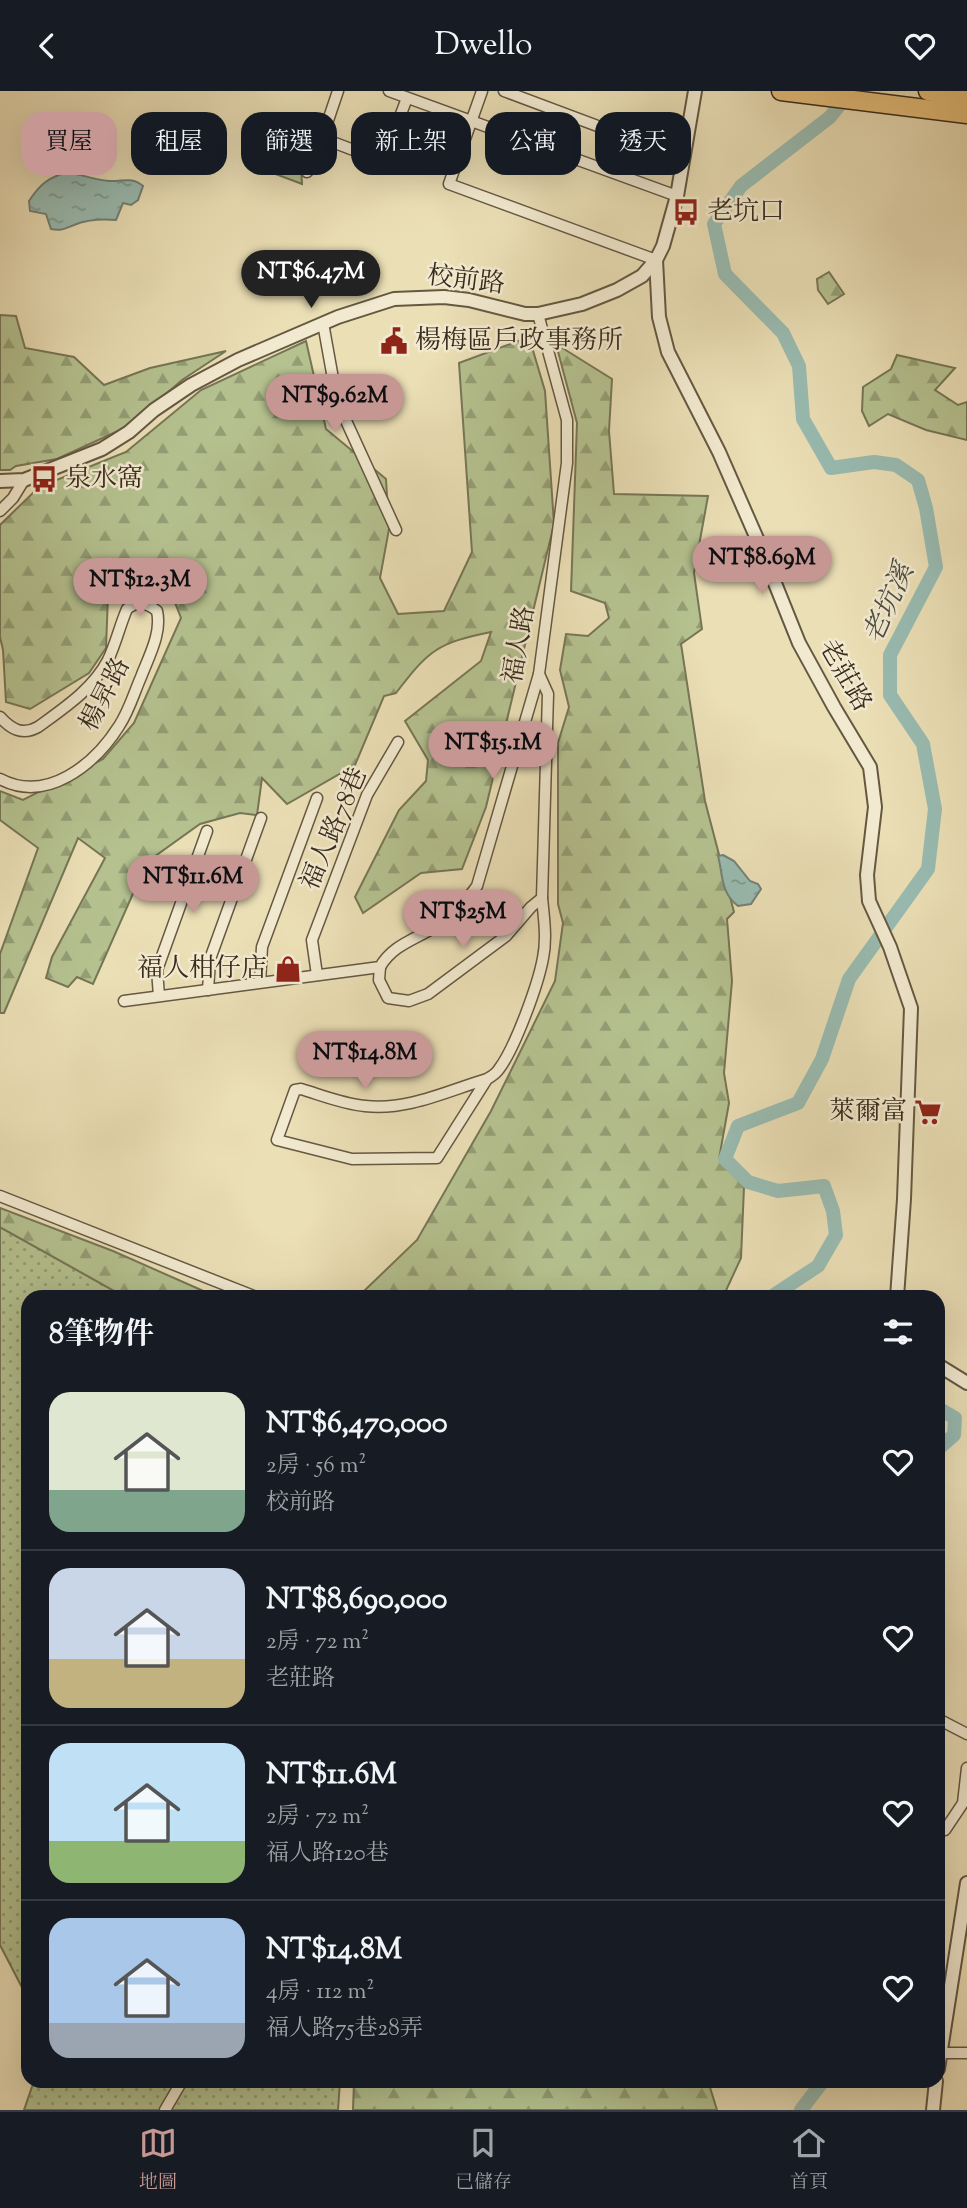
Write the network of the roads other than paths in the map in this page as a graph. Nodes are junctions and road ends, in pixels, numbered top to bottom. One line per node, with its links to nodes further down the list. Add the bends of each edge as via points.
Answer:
1 (338, 91): 10 (street)
2 (388, 91): 8 (street)
3 (482, 91): 14 (street)
4 (504, 91): 15 (street)
5 (695, 91): 13 (street, 校前路)
6 (781, 91): 12 (highway)
7 (928, 91): 9 (highway)
8 (407, 98): 11 (street); 16 (street, via 384,159)
9 (967, 100)
10 (331, 112)
11 (446, 112)
12 (967, 114)
13 (691, 115)
14 (471, 121): 19 (street)
15 (595, 125)
16 (337, 144)
17 (452, 175): 20 (street, via 451,187)
18 (681, 175): 19 (street, 校前路)
19 (677, 196): 20 (street, 校前路)
20 (656, 260): 21 (street, 校前路, via 642,276 617,290); 44 (street, 老莊路, via 659,317 668,352 719,452 799,643 870,767 874,784 869,901 911,1008)
21 (538, 314): 22 (street, 校前路, via 469,300 416,297 394,299); 27 (street, 福人路, via 567,420 568,463)
22 (323, 323): 23 (street, 校前路, via 191,385 102,449); 26 (street, via 337,401)
23 (24, 480): 24 (street, 校前路); 25 (street)
24 (0, 481)
25 (0, 512)
26 (396, 530)
27 (539, 674): 34 (street, via 548,694); 35 (street, 福人路, via 477,886 461,908 387,954)
28 (0, 717): 30 (street, 楊昇路, via 15,731 38,727 99,674 127,609 141,602 157,611 159,628 146,663 121,723 99,754 50,785 11,785)
29 (398, 742): 36 (street, 福人路78巷, via 367,795 312,940)
30 (0, 779)
31 (317, 798): 37 (street, via 262,947)
32 (261, 818): 38 (street, via 210,959)
33 (207, 831): 39 (street, via 157,970)
34 (542, 898): 35 (street, via 506,936 428,994 410,1001 388,998 379,980); 41 (street, via 543,958 518,1033 497,1072)
35 (380, 967): 36 (street)
36 (317, 975): 37 (street)
37 (260, 982): 38 (street)
38 (208, 990): 39 (street)
39 (159, 996): 40 (street)
40 (124, 1001)
41 (487, 1079): 41 (street, via 438,1158 352,1159 277,1140 295,1090 364,1106 393,1107)
42 (0, 1196): 43 (street)
43 (238, 1290)
44 (898, 1290)
45 (945, 1369): 46 (street)
46 (967, 1383)
47 (945, 1723): 48 (street)
48 (967, 1734)
49 (967, 1768): 50 (street, via 962,1803)
50 (945, 1830)
51 (967, 1883): 52 (street)
52 (945, 2022)
53 (945, 2053): 54 (street)
54 (967, 2053)
55 (178, 2088): 57 (street)
56 (935, 2088): 58 (street)
57 (165, 2110)
58 (933, 2110)

